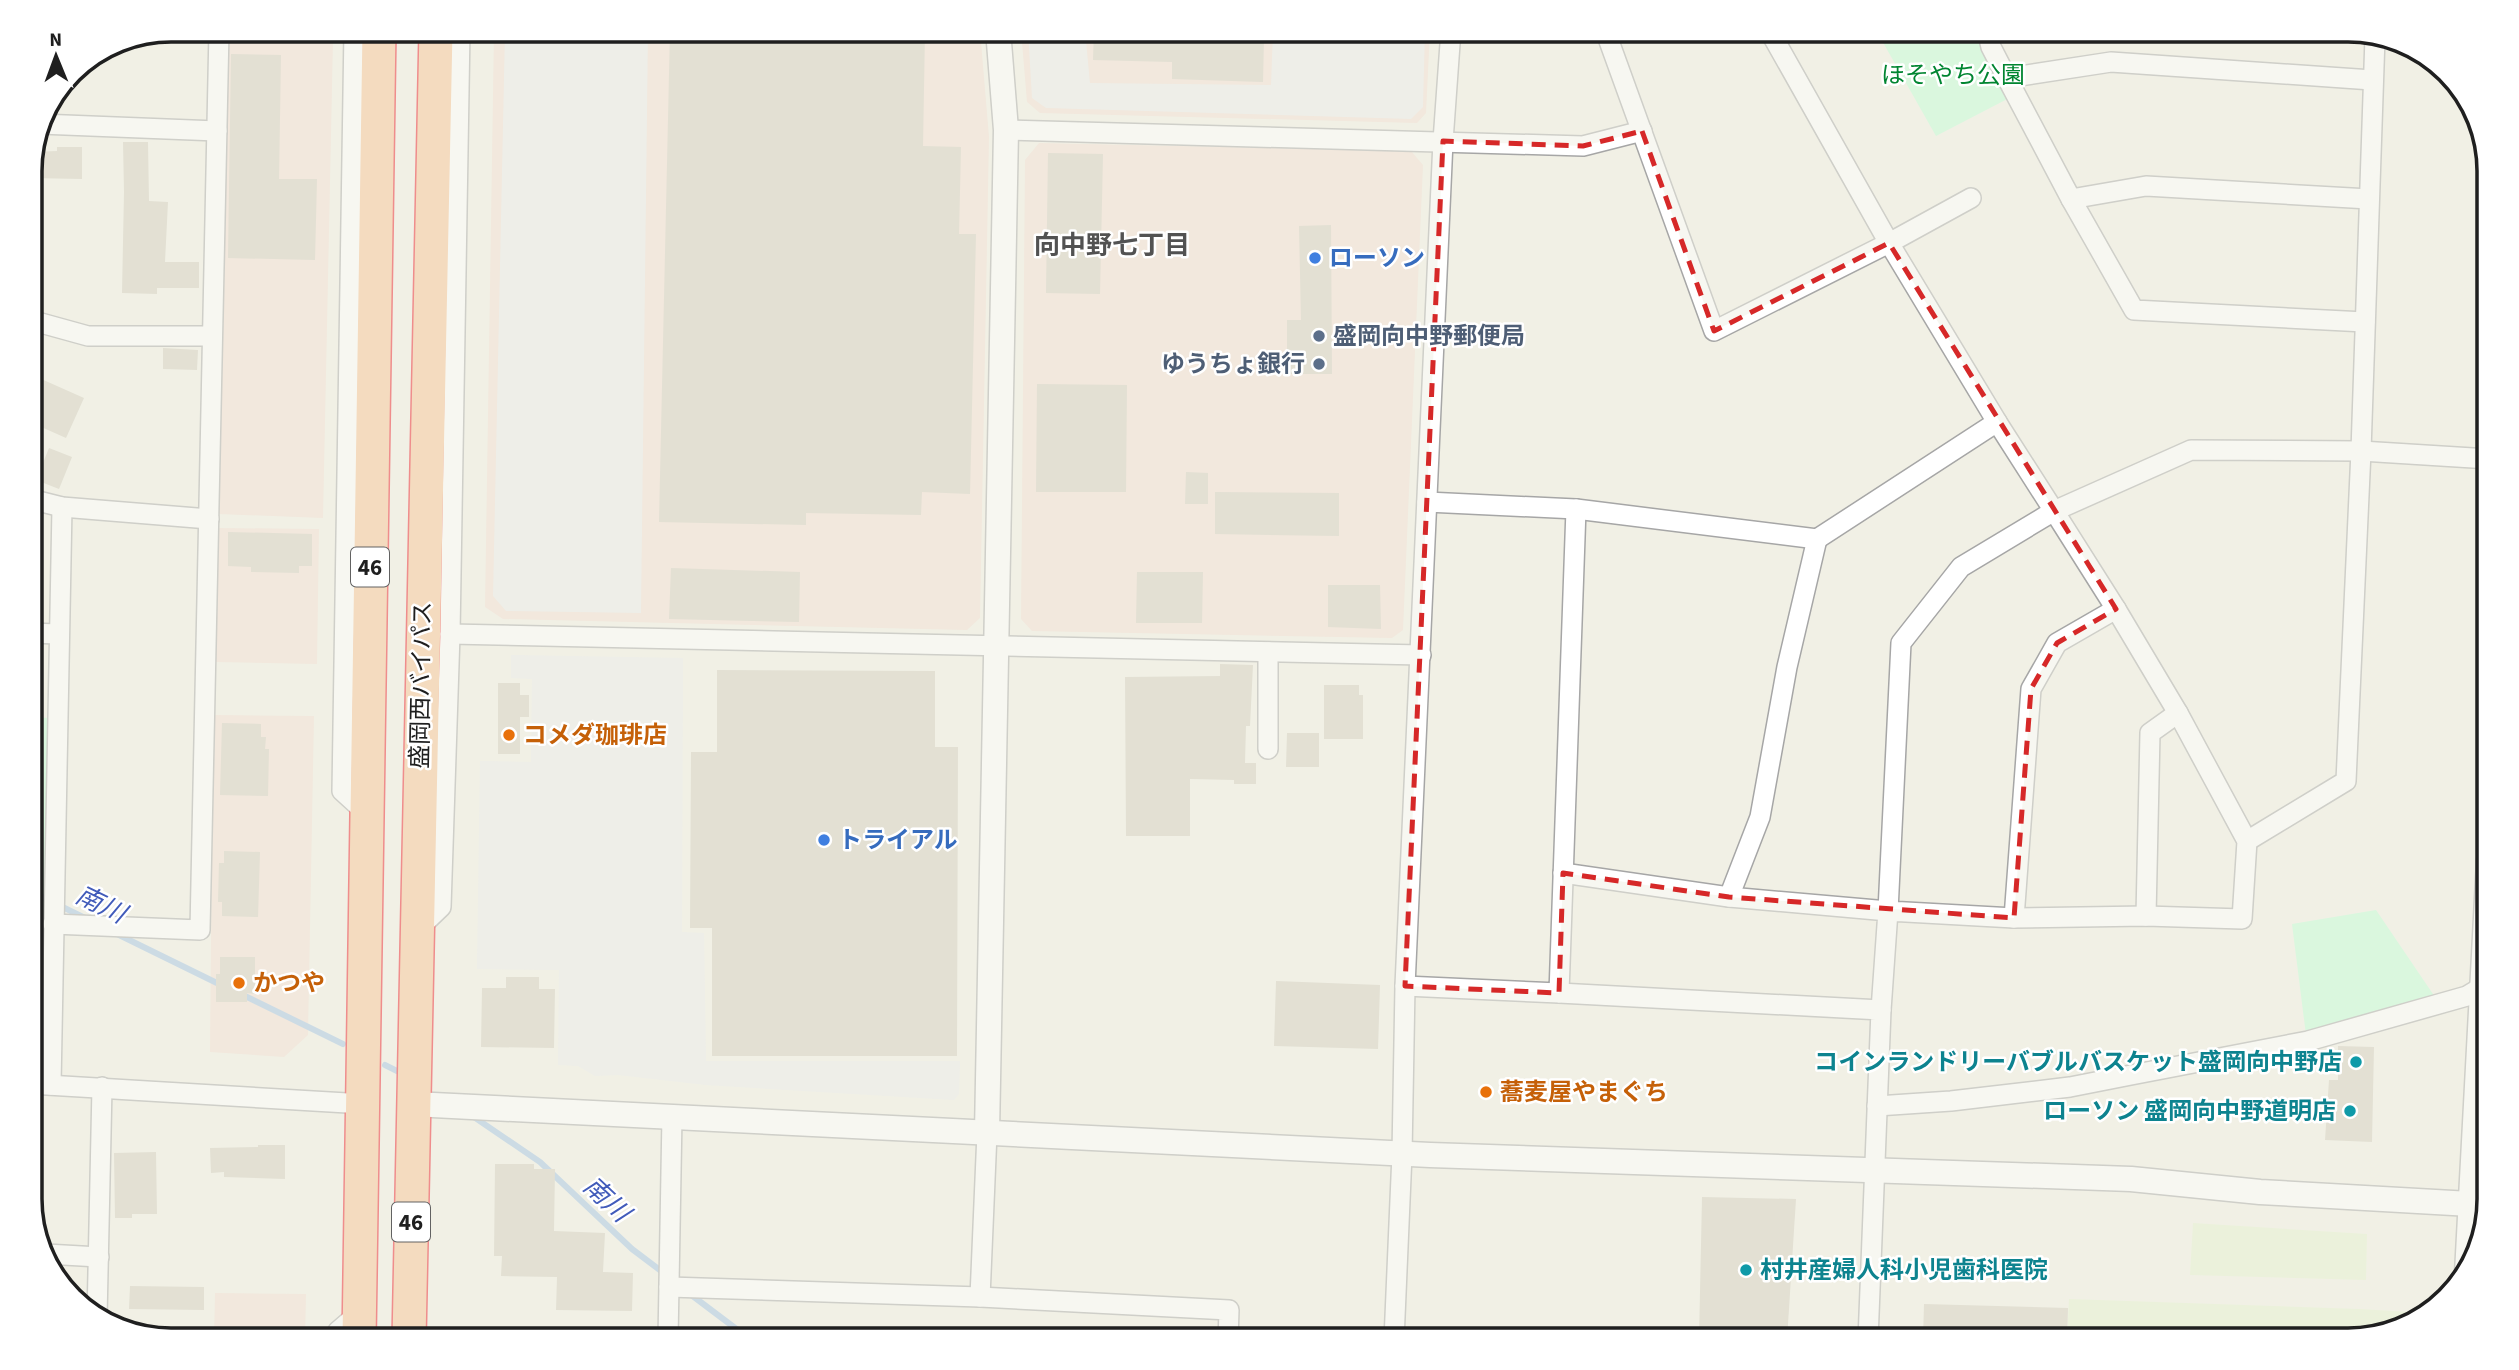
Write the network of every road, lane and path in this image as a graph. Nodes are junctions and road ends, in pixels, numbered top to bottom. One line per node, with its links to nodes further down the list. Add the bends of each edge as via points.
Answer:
1 (219, 42): 16 (street)
2 (354, 42): 45 (street, via 342,791)
3 (379, 42): 45 (highway, 46)
4 (436, 42): 53 (highway, 盛岡西バイパス / 46)
5 (460, 42): 39 (street)
6 (999, 42): 15 (street)
7 (1450, 42): 18 (street)
8 (1609, 42): 17 (street)
9 (1776, 42): 22 (street)
10 (1989, 42): 12 (street)
11 (2374, 45): 13 (street)
12 (2007, 78): 13 (street, via 2111,62); 20 (street)
13 (2372, 80): 21 (street)
14 (51, 124): 16 (street)
15 (1006, 130): 18 (street); 40 (street)
16 (217, 131): 25 (street)
17 (1642, 131): 18 (street, via 1583,146); 22 (street, via 1714,331)
18 (1443, 141): 30 (street)
19 (1972, 198): 22 (street)
20 (2071, 199): 21 (street, via 2146,186); 23 (street, via 2134,310)
21 (2369, 199): 23 (street)
22 (1889, 243): 26 (street)
23 (2365, 322): 27 (street)
24 (42, 323): 25 (street, via 88,336)
25 (211, 336): 34 (street)
26 (1997, 422): 33 (street); 35 (street)
27 (2361, 452): 28 (street); 33 (street, via 2191,450); 46 (street, via 2346,782)
28 (2477, 457)
29 (42, 502): 31 (street)
30 (1427, 502): 32 (street); 42 (street)
31 (62, 507): 34 (street); 38 (street)
32 (1576, 509): 35 (street); 47 (street)
33 (2054, 512): 36 (street); 49 (street, via 1961,567 1901,643)
34 (209, 519): 52 (street, via 200,930)
35 (1817, 539): 48 (street, via 1787,667 1760,817)
36 (2116, 609): 43 (street); 51 (street, via 2057,643 2031,689)
37 (42, 633): 38 (street)
38 (58, 634): 52 (street)
39 (450, 634): 40 (street); 53 (street, via 441,907)
40 (995, 647): 41 (street); 65 (street)
41 (1268, 652): 42 (street); 44 (street)
42 (1420, 655): 54 (street)
43 (2178, 713): 46 (street); 50 (street, via 2150,733)
44 (1268, 749)
45 (365, 812): 61 (highway, 46)
46 (2247, 841): 50 (street, via 2242,919)
47 (1563, 873): 48 (street); 56 (street)
48 (1729, 897): 49 (street)
49 (1888, 911): 51 (street); 57 (street)
50 (2146, 916): 51 (street)
51 (2014, 918)
52 (53, 923): 59 (street)
53 (416, 931): 62 (highway, 盛岡西バイパス / 46)
54 (1405, 986): 56 (street); 66 (street)
55 (2477, 990): 63 (street, via 2308,1041 2070,1087)
56 (1559, 993): 57 (street)
57 (1881, 1010): 63 (street)
58 (42, 1085): 59 (street)
59 (51, 1085): 60 (street)
60 (102, 1087): 61 (street); 70 (street)
61 (364, 1104): 74 (highway, 46)
62 (424, 1105): 64 (street); 75 (highway, 盛岡西バイパス / 46)
63 (1877, 1106): 67 (street)
64 (672, 1116): 65 (street); 71 (street)
65 (987, 1133): 66 (street); 72 (street)
66 (1402, 1154): 67 (street); 78 (street)
67 (1875, 1171): 68 (street, via 2130,1180); 79 (street)
68 (2477, 1204)
69 (54, 1254): 70 (street)
70 (99, 1257): 73 (street)
71 (669, 1287): 72 (street); 76 (street)
72 (980, 1297): 77 (street, via 1229,1310)
73 (97, 1305)
74 (359, 1327)
75 (410, 1328)
76 (668, 1328)
77 (1228, 1328)
78 (1395, 1328)
79 (1868, 1328)

